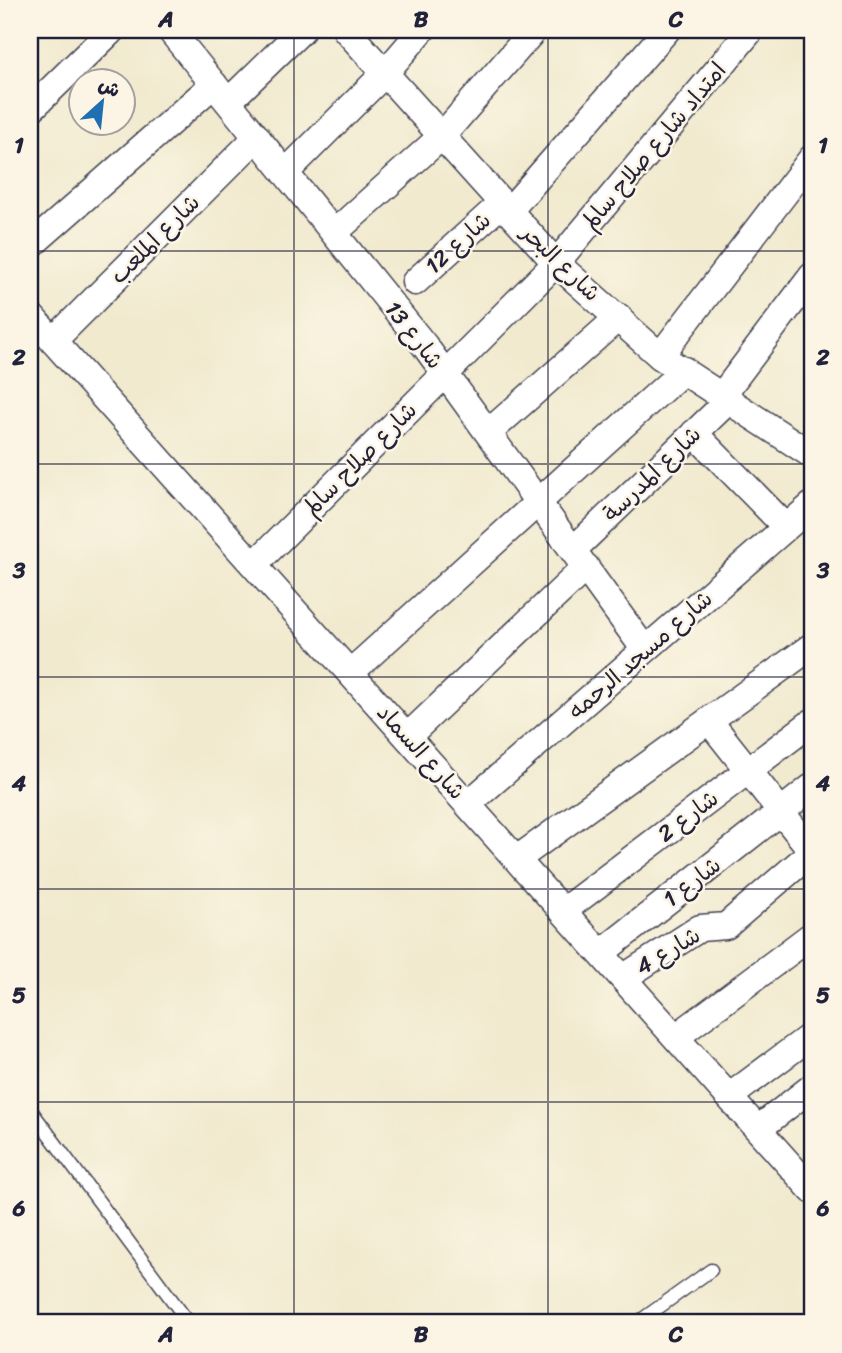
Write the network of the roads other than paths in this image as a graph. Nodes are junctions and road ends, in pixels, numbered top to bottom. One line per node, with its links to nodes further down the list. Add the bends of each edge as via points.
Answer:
1 (111, 30): 11 (street)
2 (302, 30): 10 (street)
3 (346, 30): 9 (street, شارع البحر)
4 (422, 30): 9 (street)
5 (534, 30): 12 (street)
6 (667, 30): 16 (street, شارع 12)
7 (751, 30): 19 (street, امتداد شارع صلاح سالم)
8 (174, 31): 10 (street, شارع 13)
9 (385, 73): 12 (street, شارع البحر); 15 (street)
10 (221, 93): 13 (street, شارع 13); 18 (street)
11 (30, 110)
12 (442, 136): 16 (street, شارع البحر); 17 (street)
13 (257, 137): 15 (street, شارع 13); 24 (street, شارع الملعب)
14 (812, 158): 25 (street)
15 (285, 173): 17 (street, شارع 13)
16 (504, 208): 19 (street, شارع البحر); 21 (street, شارع 12)
17 (334, 233): 27 (street, شارع 13)
18 (30, 246)
19 (556, 263): 23 (street, شارع البحر); 27 (street, شارع صلاح سالم)
20 (812, 276): 28 (street, شارع المدرسة)
21 (415, 282)
22 (30, 315): 24 (street, شارع السماد)
23 (619, 317): 25 (street, شارع البحر); 29 (street)
24 (53, 341): 36 (street, شارع السماد)
25 (660, 356): 26 (street, شارع البحر)
26 (684, 370): 28 (street, شارع البحر); 32 (street)
27 (445, 374): 29 (street, شارع 13); 36 (street, شارع صلاح سالم)
28 (727, 397): 30 (street, شارع المدرسة); 31 (street, شارع البحر)
29 (489, 432): 32 (street, شارع 13)
30 (694, 433): 34 (street); 35 (street, شارع المدرسة)
31 (812, 455)
32 (540, 503): 35 (street, شارع 13); 39 (street)
33 (812, 505): 34 (street, شارع مسجد الرحمه)
34 (786, 527): 38 (street, شارع مسجد الرحمه)
35 (579, 558): 38 (street, شارع 13); 42 (street, شارع المدرسة)
36 (254, 565): 39 (street, شارع السماد)
37 (812, 646): 40 (street)
38 (645, 650): 45 (street, شارع مسجد الرحمه)
39 (350, 673): 42 (street, شارع السماد)
40 (710, 722): 43 (street); 48 (street)
41 (812, 722): 43 (street, شارع 2)
42 (407, 737): 45 (street, شارع السماد)
43 (749, 770): 46 (street); 49 (street, شارع 2)
44 (812, 787): 46 (street, شارع 1)
45 (468, 804): 48 (street, شارع السماد)
46 (782, 810): 47 (street); 51 (street, شارع 1)
47 (812, 851): 52 (street, شارع 4, via 726,926 700,928)
48 (517, 859): 49 (street, شارع السماد)
49 (563, 911): 51 (street, شارع السماد)
50 (812, 934): 54 (street)
51 (601, 953): 52 (street, شارع السماد)
52 (623, 978): 54 (street, شارع السماد)
53 (812, 1035): 56 (street)
54 (676, 1037): 56 (street, شارع السماد)
55 (812, 1087): 58 (street)
56 (729, 1097): 58 (street, شارع السماد)
57 (30, 1109): 61 (lane)
58 (758, 1129): 59 (street, شارع السماد)
59 (812, 1190)
60 (711, 1270): 62 (lane)
61 (189, 1323)
62 (637, 1323)

